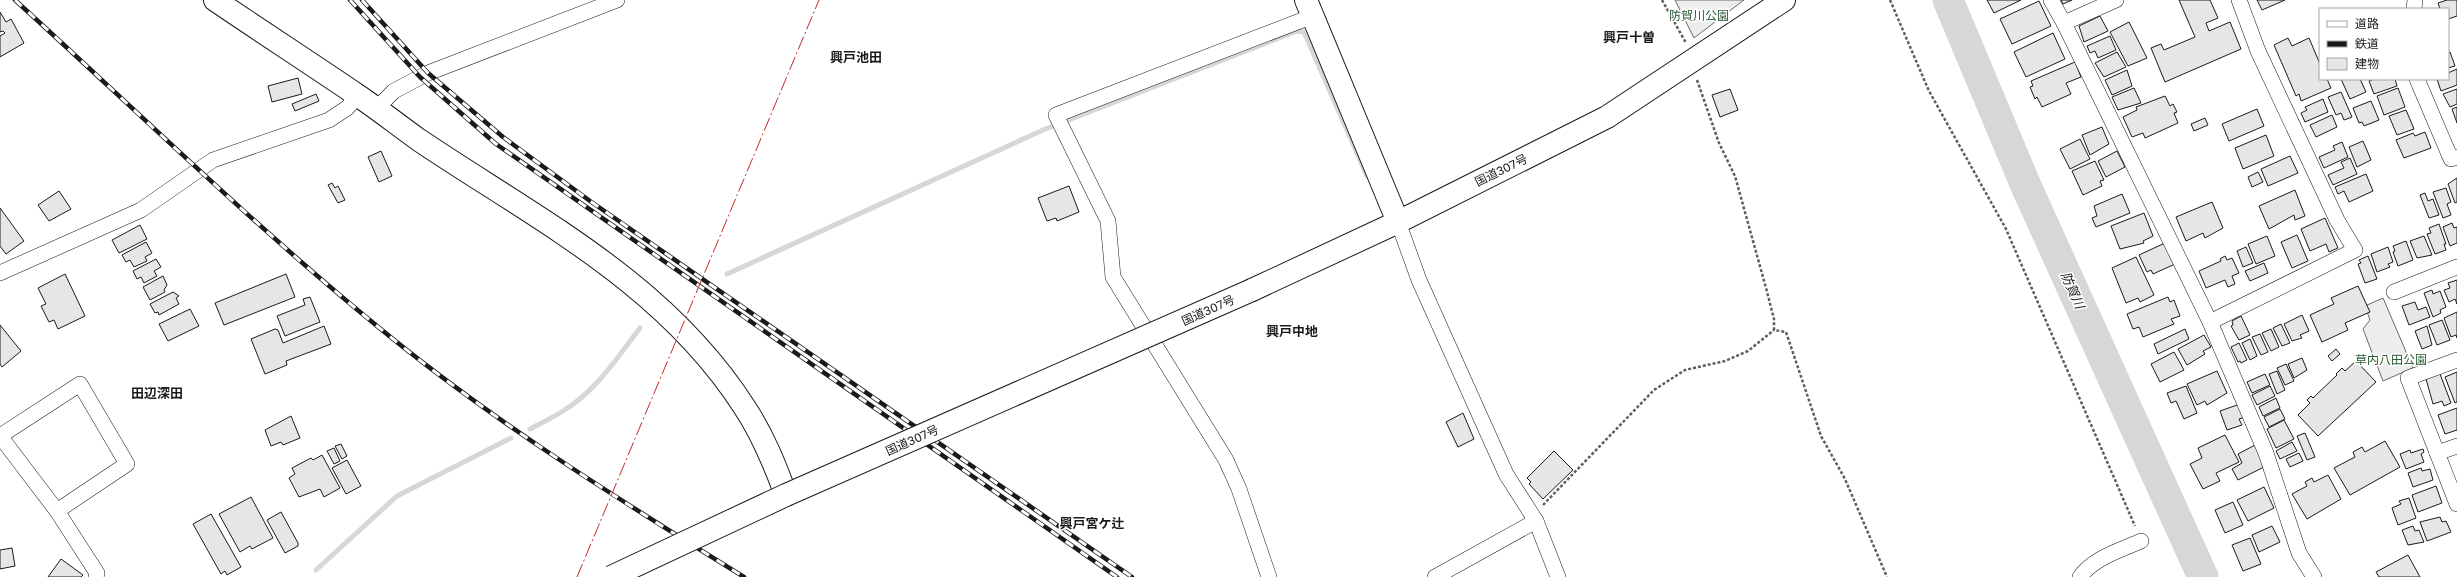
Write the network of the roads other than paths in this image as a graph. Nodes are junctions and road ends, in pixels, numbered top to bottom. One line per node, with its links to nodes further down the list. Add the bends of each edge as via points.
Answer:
1 (215, 0): 10 (main road)
2 (618, 0): 11 (street, via 428,73 394,91)
3 (1784, 0): 13 (main road, 国道307号, via 1607,117)
4 (2051, 0): 8 (street)
5 (2116, 0): 8 (street)
6 (2239, 0): 17 (street, via 2258,51 2320,185 2355,250)
7 (1310, 8): 13 (main road); 28 (street, via 1056,115 1108,221 1113,277 1226,460 1239,489)
8 (2064, 23): 17 (street)
9 (2417, 80): 12 (street, via 2451,159)
10 (358, 96): 11 (main road); 15 (street, via 347,108 329,120 213,160 141,210)
11 (376, 109): 21 (main road, via 419,140 550,224 638,287 704,354 746,408 770,455)
12 (2457, 157)
13 (1398, 222): 21 (main road, 国道307号, bridge, via 1252,290); 24 (street, via 1419,280 1506,474)
14 (2457, 267): 16 (street)
15 (0, 273)
16 (2394, 292)
17 (2210, 322): 32 (street, via 2266,453 2299,553)
18 (2457, 360): 20 (street, via 2408,378)
19 (2457, 446): 20 (street)
20 (2437, 453): 22 (street)
21 (786, 495): 27 (main road, 国道307号, bridge)
22 (2457, 504)
23 (57, 511): 23 (street, via 0,436 80,384 127,464); 26 (street, via 97,573)
24 (1534, 517): 29 (street); 30 (street)
25 (2142, 541): 31 (street, via 2106,557 2086,569)
26 (96, 577)
27 (610, 577)
28 (1269, 577)
29 (1435, 577)
30 (1558, 577)
31 (2080, 577)
32 (2314, 577)

